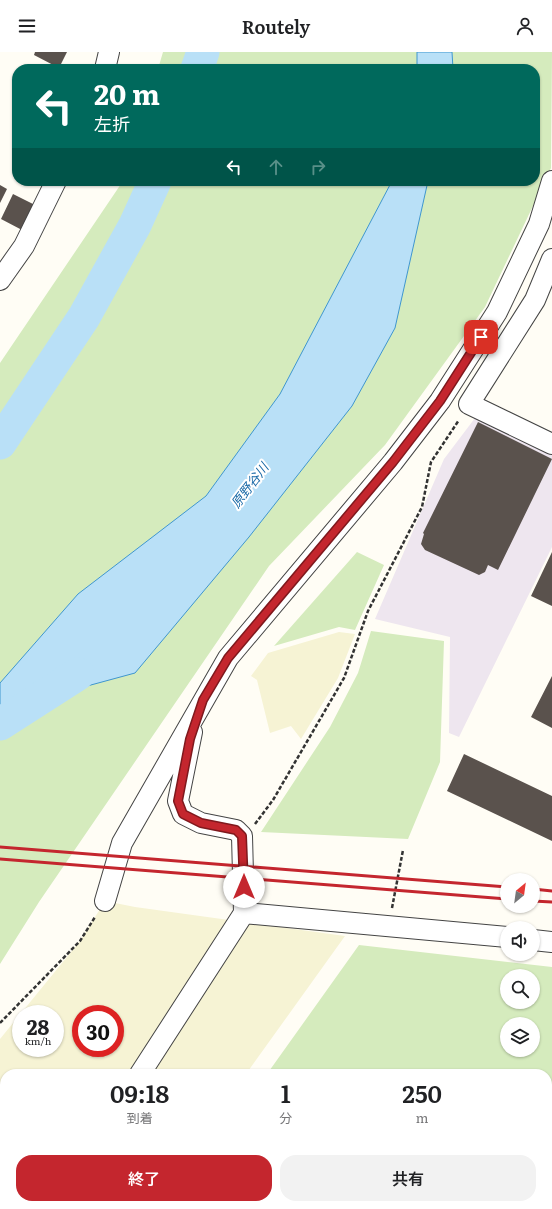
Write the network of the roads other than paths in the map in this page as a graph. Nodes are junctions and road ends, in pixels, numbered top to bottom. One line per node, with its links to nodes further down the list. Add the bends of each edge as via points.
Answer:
1 (109, 52): 2 (street)
2 (106, 64)
3 (552, 180): 8 (street, via 539,224 497,312 440,401 393,462 228,658)
4 (54, 186): 6 (street, via 24,246)
5 (552, 259): 7 (street, via 536,300 470,404)
6 (0, 280)
7 (552, 444)
8 (203, 700): 9 (street, via 122,843); 10 (street, via 190,739 178,801 183,814 201,823 236,830 242,836)
9 (105, 901)
10 (244, 913): 11 (street); 14 (street)
11 (500, 936)
12 (540, 941): 13 (street)
13 (552, 942)
14 (143, 1069)

